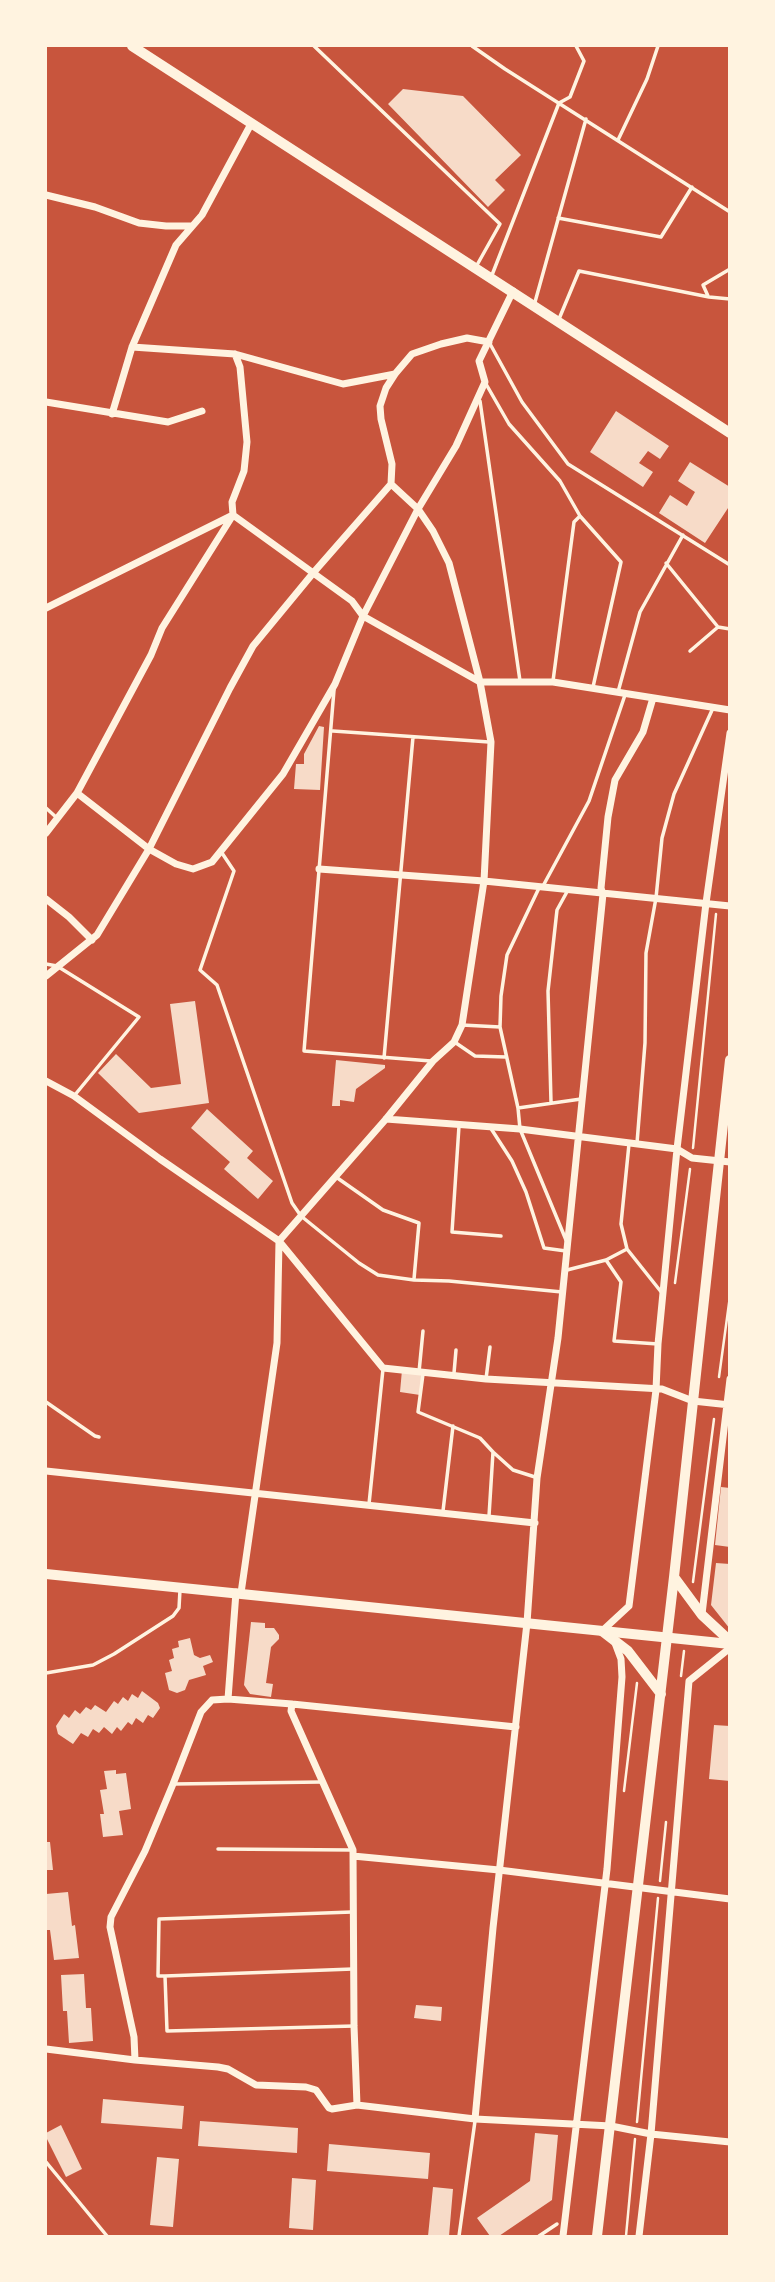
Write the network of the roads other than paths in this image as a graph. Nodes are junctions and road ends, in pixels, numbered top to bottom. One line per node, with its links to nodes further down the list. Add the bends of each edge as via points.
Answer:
1 (132, 46): 8 (main road)
2 (314, 46): 15 (lane, via 500,224)
3 (472, 46): 6 (lane)
4 (576, 46): 6 (lane, via 584,61 570,97)
5 (658, 46): 9 (lane)
6 (559, 103): 7 (lane); 17 (lane)
7 (586, 119): 9 (lane); 13 (lane)
8 (251, 124): 14 (street, via 202,215); 15 (main road)
9 (618, 140): 10 (lane)
10 (692, 187): 12 (lane); 13 (lane, via 661,237)
11 (46, 195): 14 (street, via 139,223)
12 (730, 212)
13 (558, 218): 21 (lane)
14 (191, 226): 24 (street, via 176,245)
15 (476, 267): 17 (main road)
16 (730, 269): 19 (lane, via 703,285)
17 (491, 277): 18 (main road)
18 (513, 291): 21 (main road); 23 (street)
19 (709, 297): 20 (lane); 22 (lane, via 579,271)
20 (730, 299)
21 (534, 304): 22 (main road)
22 (558, 320): 31 (main road)
23 (489, 342): 26 (street, via 467,338 441,344 412,354); 27 (street, via 479,361); 36 (lane, via 522,402 568,464)
24 (132, 347): 25 (street); 30 (street)
25 (235, 354): 26 (street, via 344,384); 34 (street, via 247,442)
26 (395, 374): 32 (street, via 380,405 392,464)
27 (485, 383): 33 (street, via 456,446); 35 (lane, via 509,424 560,481); 46 (lane, via 479,404)
28 (46, 402): 30 (street)
29 (202, 411): 30 (street, via 168,422)
30 (112, 414)
31 (730, 433)
32 (391, 484): 33 (street); 39 (street)
33 (418, 509): 41 (street); 45 (street, via 449,564)
34 (233, 515): 39 (street); 40 (street); 58 (street, via 162,628)
35 (580, 516): 47 (lane, via 574,522); 49 (lane, via 621,562)
36 (683, 534): 37 (lane); 38 (lane)
37 (666, 563): 42 (lane); 50 (lane, via 640,612)
38 (730, 565)
39 (314, 572): 41 (street, via 352,601); 62 (street, via 241,666)
40 (46, 608)
41 (363, 616): 45 (street); 48 (street)
42 (718, 626): 43 (lane); 44 (lane)
43 (730, 629)
44 (690, 650)
45 (480, 682): 46 (street); 57 (street)
46 (520, 682): 47 (street)
47 (553, 682): 49 (street)
48 (335, 684): 54 (lane); 63 (street, via 283,774)
49 (593, 687): 50 (street)
50 (622, 693): 51 (street); 67 (lane, via 589,800)
51 (653, 698): 52 (street); 69 (street, via 643,732 615,780)
52 (713, 708): 53 (street); 70 (lane, via 674,794 662,838)
53 (730, 710)
54 (332, 731): 56 (lane); 64 (lane)
55 (730, 733): 72 (street)
56 (413, 737): 57 (lane); 65 (lane)
57 (491, 742): 66 (street)
58 (77, 793): 60 (street); 62 (street)
59 (46, 808): 60 (lane)
60 (57, 818): 61 (street)
61 (46, 833)
62 (149, 849): 63 (street, via 193,869 207,865); 74 (street)
63 (221, 852): 99 (lane, via 234,871 200,970 217,985 292,1203)
64 (319, 869): 65 (street); 82 (lane, via 304,1051)
65 (401, 874): 66 (street); 82 (lane)
66 (484, 881): 67 (street); 78 (street)
67 (543, 886): 68 (street); 79 (lane, via 507,955)
68 (568, 890): 69 (street); 88 (lane, via 557,910 548,991)
69 (603, 894): 70 (street); 87 (street)
70 (656, 898): 72 (street); 95 (lane, via 646,953 645,1043)
71 (46, 899): 74 (street)
72 (706, 903): 73 (street); 96 (street)
73 (730, 906)
74 (92, 940): 76 (street)
75 (46, 964): 76 (lane)
76 (57, 966): 77 (street); 86 (lane, via 139,1017)
77 (46, 976)
78 (463, 1025): 79 (lane); 80 (street)
79 (500, 1027): 81 (lane)
80 (454, 1041): 81 (lane, via 475,1056); 84 (street)
81 (506, 1057): 89 (lane)
82 (384, 1058): 84 (lane)
83 (730, 1060): 97 (main road)
84 (433, 1061): 90 (street)
85 (46, 1081): 86 (street)
86 (74, 1096): 101 (street)
87 (581, 1099): 88 (lane); 94 (street)
88 (551, 1102): 89 (lane)
89 (518, 1108): 93 (lane)
90 (386, 1119): 91 (street); 98 (street)
91 (459, 1124): 92 (street); 100 (lane, via 452,1231)
92 (490, 1126): 93 (street); 104 (lane, via 526,1192 544,1248)
93 (520, 1129): 94 (street); 102 (lane)
94 (578, 1137): 95 (street); 102 (street)
95 (633, 1144): 96 (street); 103 (lane, via 621,1224)
96 (677, 1149): 97 (street, via 692,1158); 109 (street)
97 (724, 1162): 121 (main road)
98 (336, 1177): 99 (street); 107 (lane, via 383,1210 419,1223)
99 (301, 1216): 101 (street); 107 (lane, via 378,1275)
100 (501, 1236)
101 (279, 1241): 114 (street); 131 (street, via 277,1343)
102 (566, 1241): 104 (street)
103 (627, 1249): 105 (lane); 109 (lane)
104 (566, 1251): 106 (street)
105 (606, 1260): 106 (lane); 111 (lane, via 621,1282 614,1341)
106 (565, 1270): 108 (street)
107 (414, 1280): 108 (lane)
108 (562, 1292): 119 (street)
109 (663, 1294): 111 (street)
110 (423, 1331): 115 (lane)
111 (658, 1344): 120 (street)
112 (490, 1347): 117 (lane)
113 (456, 1350): 116 (lane)
114 (383, 1368): 115 (street); 132 (lane)
115 (421, 1372): 116 (street); 124 (lane, via 418,1412)
116 (454, 1376): 117 (street)
117 (486, 1379): 119 (street)
118 (730, 1379): 123 (street)
119 (551, 1383): 120 (street); 130 (street)
120 (656, 1390): 121 (street); 142 (street, via 629,1606)
121 (693, 1401): 123 (street); 137 (main road)
122 (46, 1402): 125 (lane)
123 (728, 1405): 127 (street)
124 (453, 1426): 126 (lane, via 480,1438); 133 (lane)
125 (99, 1437)
126 (493, 1452): 130 (lane, via 513,1470); 134 (lane)
127 (720, 1462): 128 (lane); 140 (street)
128 (730, 1463)
129 (46, 1471): 131 (street)
130 (537, 1478): 135 (street)
131 (256, 1494): 132 (street); 139 (street)
132 (369, 1506): 133 (street)
133 (442, 1513): 134 (street)
134 (489, 1518): 135 (street)
135 (535, 1523): 141 (street)
136 (46, 1574): 138 (main road)
137 (674, 1577): 140 (main road); 143 (main road)
138 (180, 1587): 139 (main road); 146 (lane, via 179,1608 173,1616 114,1654 93,1665)
139 (238, 1593): 141 (main road); 148 (street)
140 (702, 1615): 145 (main road)
141 (527, 1623): 142 (main road); 150 (street)
142 (602, 1631): 143 (main road); 144 (main road)
143 (667, 1638): 145 (main road); 147 (main road)
144 (613, 1639): 147 (main road); 156 (street, via 622,1677)
145 (730, 1644): 158 (street, via 689,1681)
146 (46, 1673)
147 (661, 1694): 157 (main road)
148 (228, 1699): 149 (street); 152 (street, via 212,1700 201,1712)
149 (292, 1703): 150 (street); 151 (street)
150 (516, 1727): 155 (street)
151 (323, 1782): 152 (lane); 154 (street)
152 (173, 1784): 165 (street, via 111,1917)
153 (218, 1849): 154 (lane)
154 (353, 1853): 155 (street); 160 (street)
155 (499, 1870): 156 (street); 167 (street)
156 (605, 1884): 157 (street); 168 (street)
157 (639, 1889): 158 (street); 169 (main road)
158 (670, 1891): 159 (street); 170 (street)
159 (730, 1899)
160 (352, 1912): 161 (street); 162 (lane, via 159,1919 158,1976)
161 (353, 1969): 162 (lane); 163 (street)
162 (165, 1976): 163 (lane, via 166,2031)
163 (354, 2026): 166 (street)
164 (46, 2049): 165 (street)
165 (135, 2060): 166 (street, via 228,2069 256,2085 316,2090 329,2108)
166 (358, 2105): 167 (street)
167 (475, 2119): 168 (street); 175 (lane)
168 (575, 2126): 169 (street); 177 (street)
169 (611, 2126): 170 (street); 178 (main road)
170 (650, 2134): 171 (street); 179 (street)
171 (730, 2142)
172 (46, 2162): 174 (lane)
173 (557, 2224): 176 (lane)
174 (107, 2236)
175 (459, 2236)
176 (539, 2236)
177 (563, 2236)
178 (597, 2236)
179 (639, 2236)

